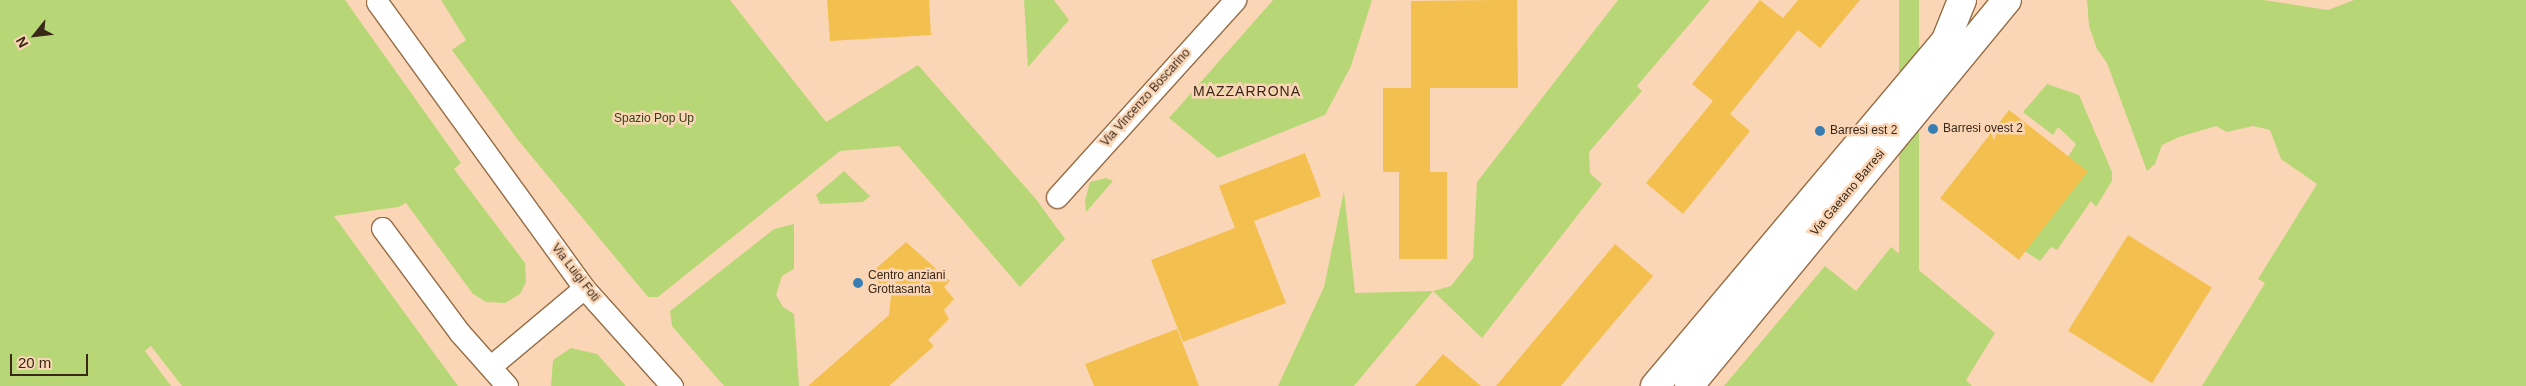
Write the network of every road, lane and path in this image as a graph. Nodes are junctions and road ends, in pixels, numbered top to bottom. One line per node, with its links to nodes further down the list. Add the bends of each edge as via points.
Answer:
1 (1235, 0): 5 (street, Via Vincenzo Boscarino)
2 (1962, 0): 11 (street, Via Gaetano Barresi, via 1946,40)
3 (2007, 0): 12 (street, Via Gaetano Barresi)
4 (377, 2): 7 (street, Via Luigi Foti)
5 (1057, 197)
6 (382, 228): 8 (street, via 460,333)
7 (584, 288): 8 (street); 10 (street, Via Luigi Foti)
8 (491, 366): 9 (street)
9 (507, 386)
10 (672, 386)
11 (1655, 386)
12 (1688, 386)

